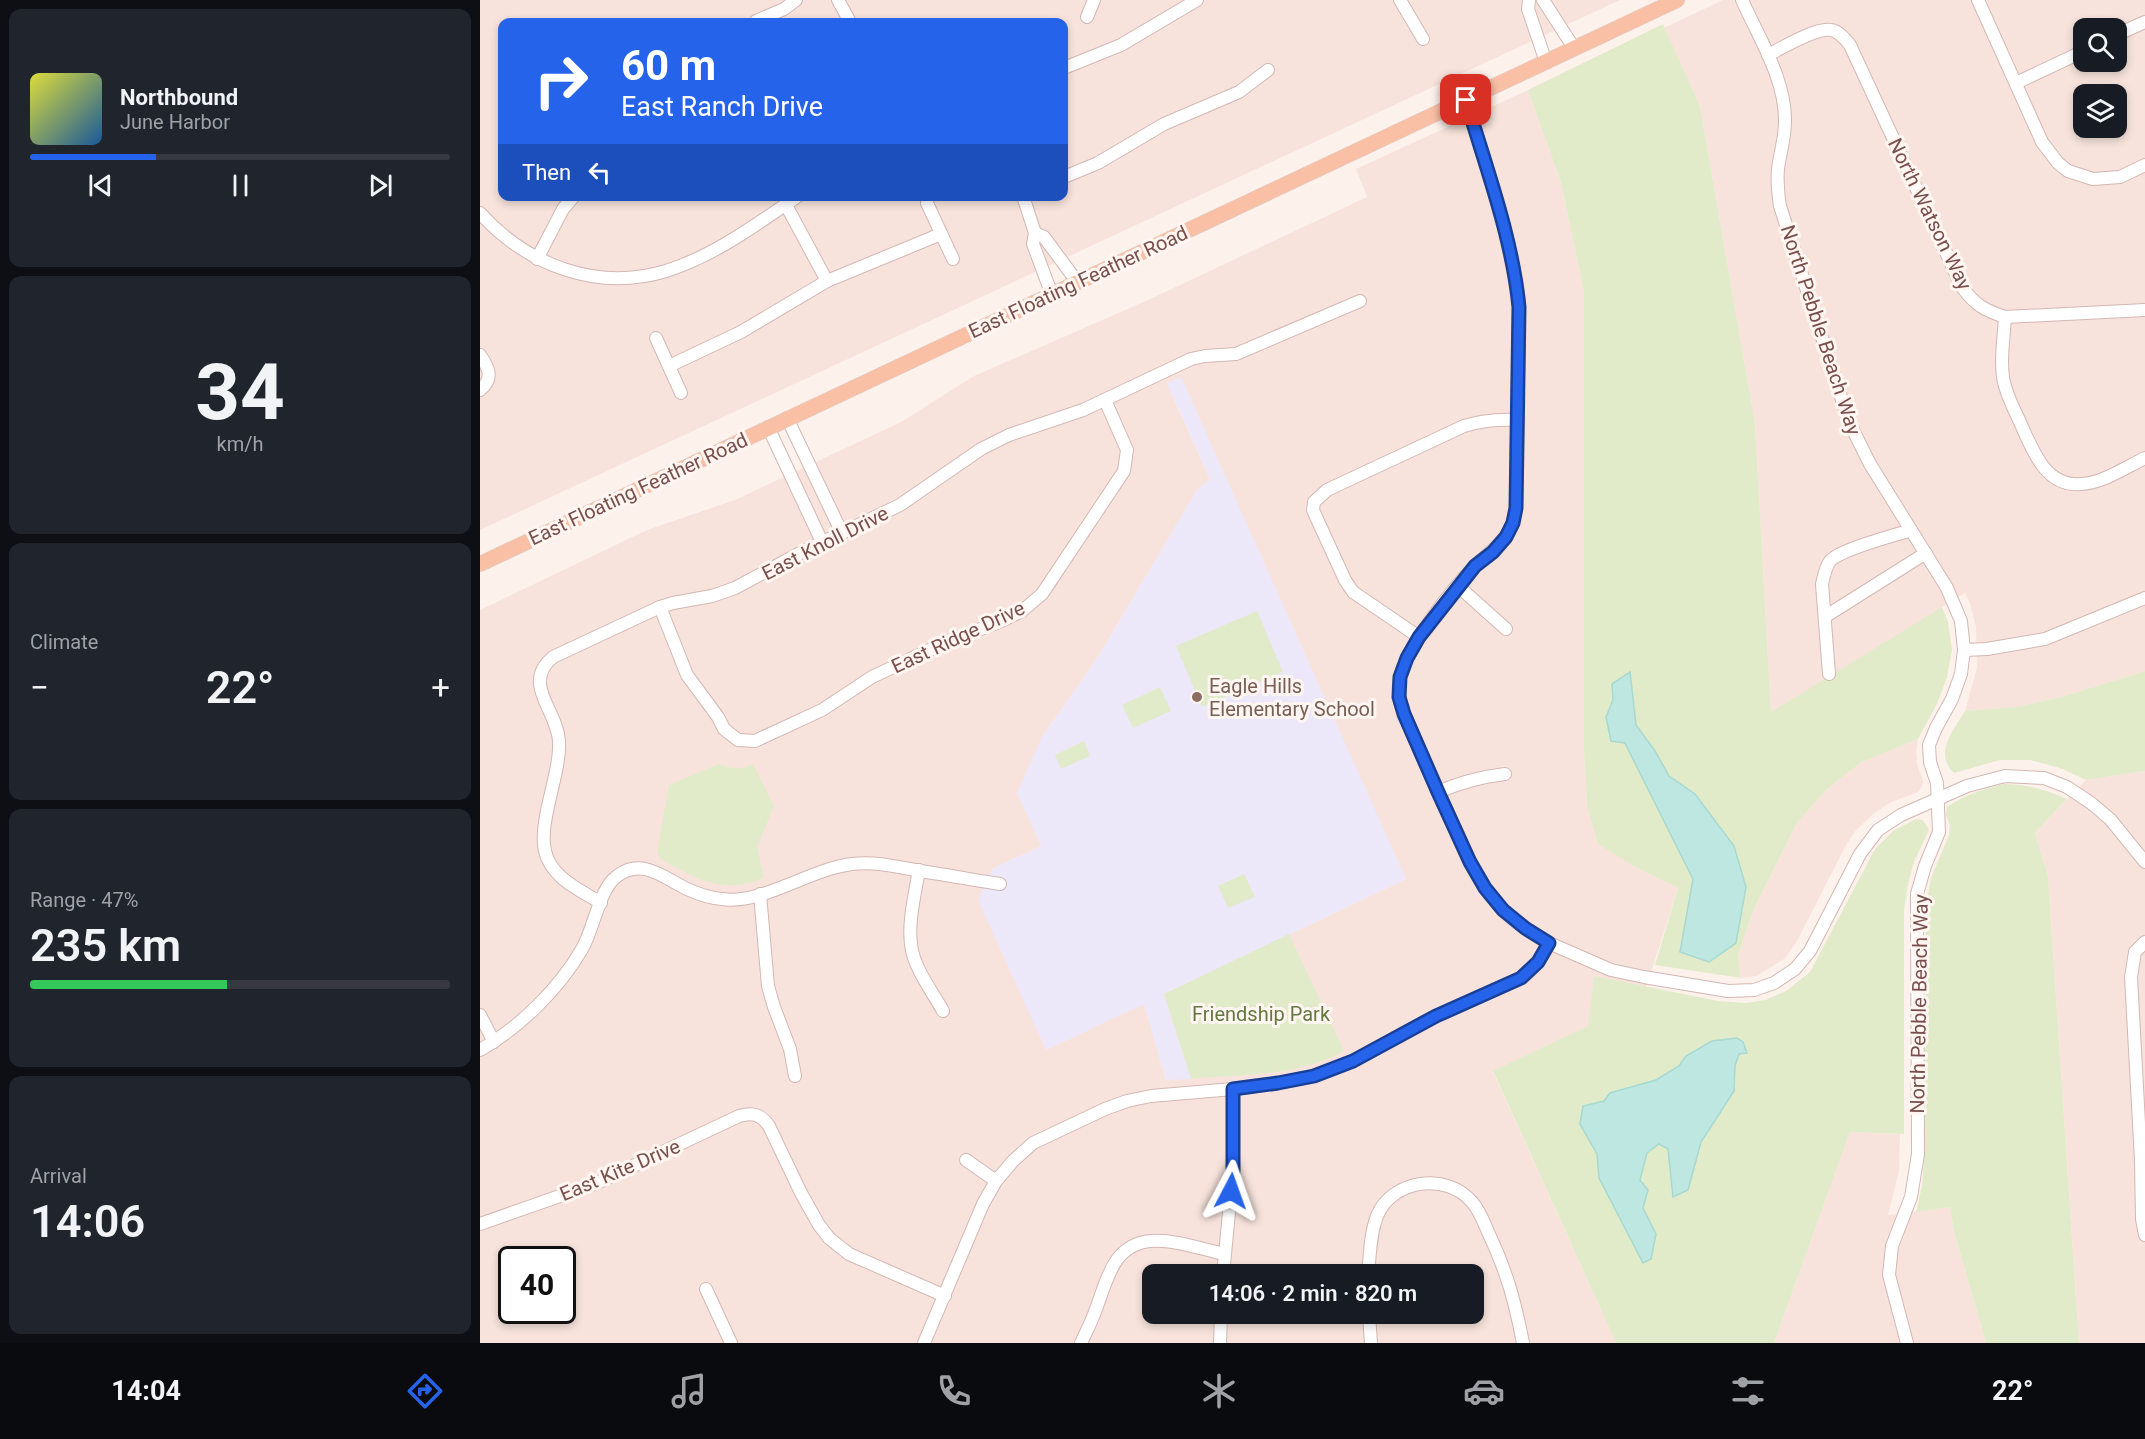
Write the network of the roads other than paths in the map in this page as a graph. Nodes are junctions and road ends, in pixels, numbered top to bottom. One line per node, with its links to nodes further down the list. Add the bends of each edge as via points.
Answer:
1 (796, 0): 12 (street)
2 (838, 0): 13 (street)
3 (1094, 0): 11 (street)
4 (1197, 0): 21 (street, via 1121,45)
5 (1400, 0): 16 (street)
6 (1529, 0): 20 (street, via 1528,9)
7 (1543, 0): 17 (street)
8 (1677, 0): 17 (main road, East Floating Feather Road)
9 (1742, 0): 18 (street, North Pebble Beach Way)
10 (1978, 0): 23 (street)
11 (1087, 17)
12 (763, 18)
13 (848, 18)
14 (2145, 22): 15 (street)
15 (2127, 30)
16 (1423, 39)
17 (1574, 48): 20 (main road, East Floating Feather Road)
18 (1768, 55): 42 (street, North Watson Way, via 1819,31 1832,30 1842,35 1962,287 1986,311); 53 (street, North Pebble Beach Way, via 1784,107 1778,170 1780,206 1849,422)
19 (2073, 56): 23 (street)
20 (1546, 62): 24 (main road, East Floating Feather Road)
21 (1068, 66)
22 (1268, 70): 26 (street, via 1239,92 1157,128 1098,164)
23 (2016, 83): 25 (street, via 2049,153 2068,171 2106,180)
24 (1466, 100): 38 (main road, East Floating Feather Road); 50 (street, via 1516,279)
25 (2145, 165)
26 (1068, 175)
27 (570, 201): 35 (street)
28 (791, 201): 31 (street)
29 (1025, 201): 33 (street)
30 (927, 203): 34 (street)
31 (786, 205): 35 (street, via 732,240 667,271 621,278 594,276); 37 (street)
32 (480, 213): 35 (street, via 507,240)
33 (1035, 233): 38 (street, via 1044,237); 39 (street, via 1034,244)
34 (941, 234): 36 (street); 37 (street)
35 (537, 259)
36 (953, 259)
37 (827, 281): 45 (street, via 741,332)
38 (1078, 283): 39 (main road, East Floating Feather Road)
39 (1052, 296): 49 (main road, East Floating Feather Road)
40 (1360, 301): 48 (street, East Knoll Drive, via 1236,354 1191,359)
41 (2145, 310): 42 (street)
42 (2005, 317): 52 (street, via 2003,379 2045,470 2063,482 2082,484)
43 (656, 338): 45 (street)
44 (480, 355): 46 (street, via 489,372 489,380)
45 (669, 366): 47 (street)
46 (480, 390)
47 (681, 393)
48 (1105, 400): 54 (street, East Knoll Drive, via 1000,440 900,505); 60 (street, East Ridge Drive, via 1127,450 1124,471 1042,594 1022,611 872,677 822,710 755,741 738,741 724,729 687,675)
49 (787, 418): 51 (main road, East Floating Feather Road); 54 (street)
50 (1518, 420): 58 (street, via 1513,523 1493,552); 63 (street, via 1498,418 1464,426 1327,490 1314,502 1313,510 1353,592)
51 (768, 427): 55 (street); 57 (main road, East Floating Feather Road)
52 (2145, 458)
53 (1911, 530): 56 (street, North Pebble Beach Way); 61 (street, via 1831,560 1822,584)
54 (842, 533): 55 (street, East Knoll Drive)
55 (822, 542): 60 (street, East Knoll Drive, via 735,588)
56 (1926, 553): 61 (street); 64 (street, North Pebble Beach Way, via 1954,603 1961,621)
57 (480, 564)
58 (1458, 586): 62 (street); 63 (street)
59 (2145, 597): 64 (street, via 2045,639)
60 (660, 608): 73 (street, East Knoll Drive, via 553,657 540,672 540,689 559,744 544,833 545,851 562,879)
61 (1826, 616): 65 (street)
62 (1506, 628)
63 (1419, 637): 67 (street, via 1400,677 1399,697)
64 (1964, 650): 68 (street, North Pebble Beach Way, via 1952,699 1929,745)
65 (1829, 674)
66 (1505, 774): 67 (street, via 1471,779)
67 (1438, 792): 75 (street, via 1485,888 1503,910)
68 (1938, 799): 69 (street, via 2005,776 2044,778 2091,803); 75 (street, via 1878,830 1860,854 1810,951 1795,969 1774,983 1754,990 1728,991 1644,977 1611,970); 100 (street, North Pebble Beach Way, via 1939,832 1917,894 1918,1154 1911,1197 1892,1246 1889,1275)
69 (2144, 860)
70 (919, 870): 71 (street); 72 (street, via 886,864 852,864); 76 (street, via 911,946 916,963)
71 (1000, 884)
72 (760, 894): 73 (street, via 723,900 686,889 659,872 634,867 616,876); 80 (street, via 768,986)
73 (601, 903): 78 (street, via 582,949 558,983 514,1028)
74 (2145, 942): 83 (street, via 2135,952 2130,977)
75 (1549, 943): 81 (street, via 1538,962 1521,978 1436,1016 1353,1061 1314,1076)
76 (944, 1011)
77 (480, 1015): 78 (street)
78 (494, 1042): 79 (street)
79 (480, 1050)
80 (795, 1076)
81 (1233, 1089): 84 (street, via 1151,1096 1105,1108 1033,1143); 87 (street, via 1233,1171)
82 (966, 1160): 84 (street)
83 (2143, 1160): 86 (street)
84 (996, 1181): 91 (street)
85 (480, 1224): 91 (street, East Kite Drive, via 597,1183 739,1116 758,1115 769,1126 801,1193 829,1238 849,1254)
86 (2145, 1235)
87 (1224, 1254): 88 (street); 96 (street, via 1150,1241 1121,1254 1112,1265)
88 (1224, 1264)
89 (1369, 1264): 99 (street, via 1378,1214 1391,1197 1421,1183 1438,1183 1463,1192 1474,1204 1502,1261 1515,1300)
90 (706, 1289): 94 (street)
91 (945, 1296): 95 (street)
92 (1221, 1324): 97 (street)
93 (1370, 1324): 98 (street)
94 (731, 1343)
95 (924, 1343)
96 (1081, 1343)
97 (1220, 1343)
98 (1371, 1343)
99 (1522, 1343)
100 (1907, 1343)

